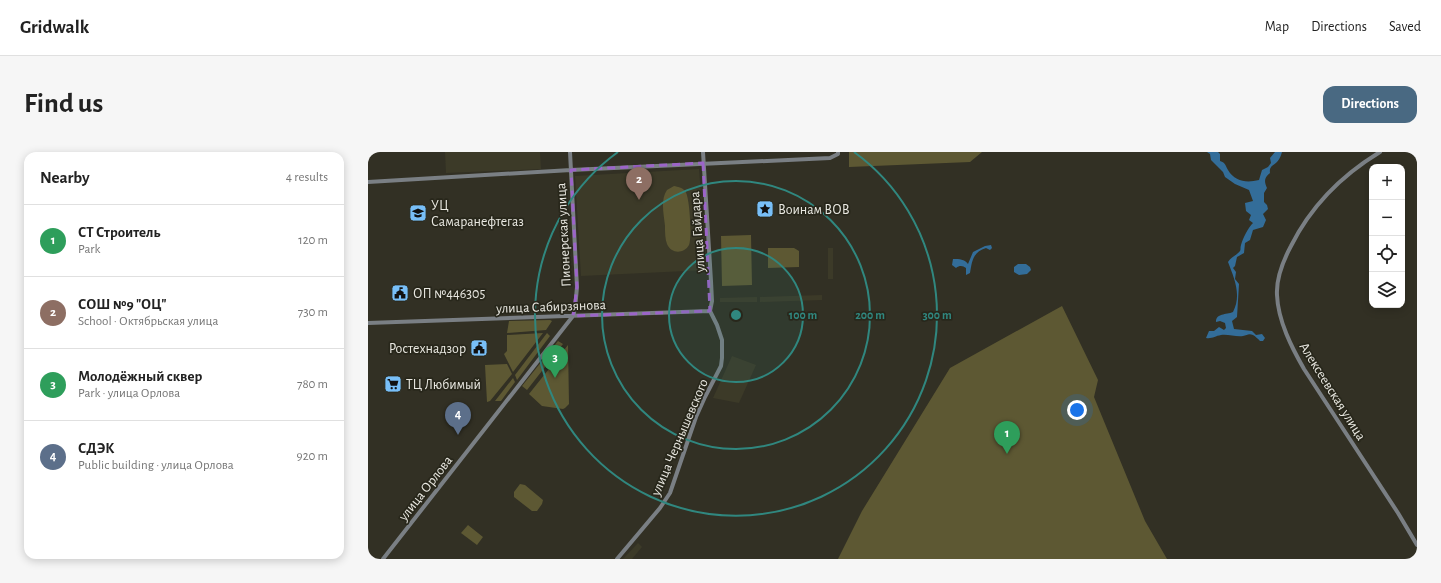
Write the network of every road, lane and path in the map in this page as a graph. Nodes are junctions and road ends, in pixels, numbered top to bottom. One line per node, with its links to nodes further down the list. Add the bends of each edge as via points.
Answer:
1 (570, 152): 6 (street, Пионерская улица)
2 (703, 152): 5 (street, улица Гайдара)
3 (1380, 152): 11 (street, Алексеевская улица, via 1343,179 1311,212 1286,255 1279,276 1277,295 1284,326 1304,369)
4 (838, 153): 5 (street, via 830,158)
5 (703, 163): 6 (street); 8 (street, улица Гайдара, via 712,301)
6 (571, 170): 7 (street); 9 (street, Пионерская улица, via 577,287)
7 (368, 182)
8 (710, 311): 9 (street, улица Сабирзянова); 13 (street, улица Чернышевского, via 722,340 721,366 696,417 670,492 660,508)
9 (573, 316): 10 (street, улица Сабирзянова); 12 (street, улица Орлова)
10 (368, 323)
11 (1417, 545)
12 (383, 559)
13 (617, 559)

